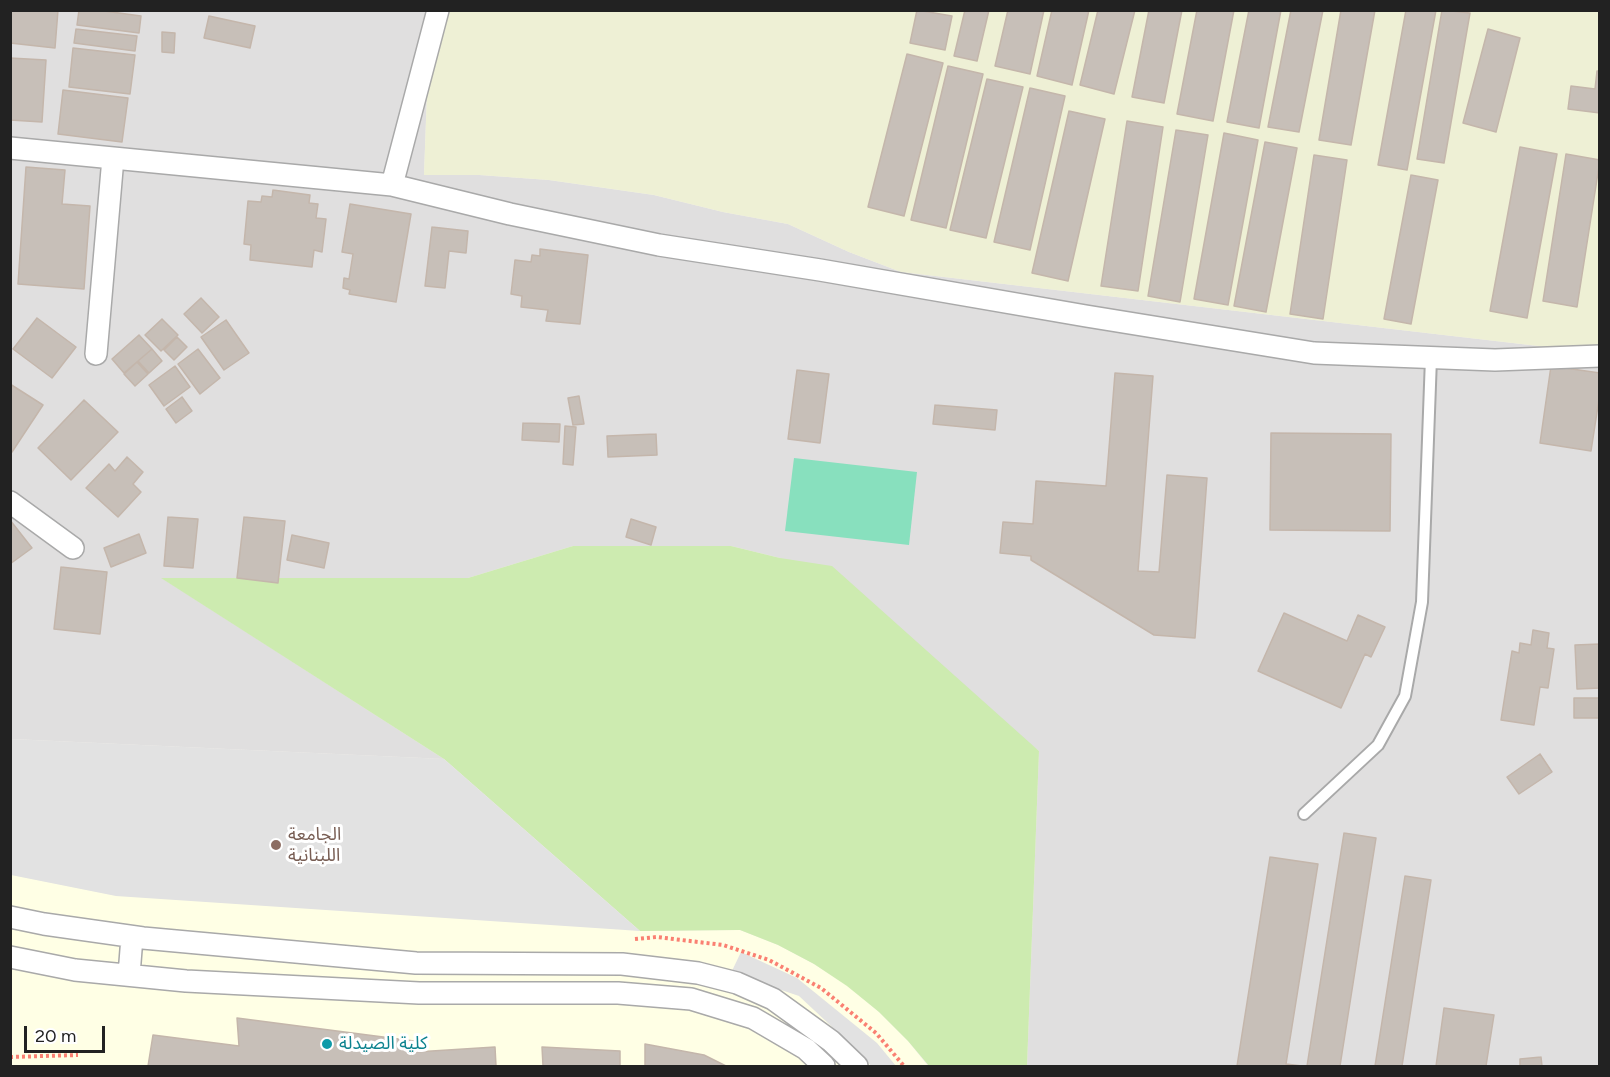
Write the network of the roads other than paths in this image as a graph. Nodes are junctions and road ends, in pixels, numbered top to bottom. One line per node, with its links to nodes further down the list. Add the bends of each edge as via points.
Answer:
1 (438, 10): 4 (street)
2 (10, 148): 3 (street)
3 (113, 158): 4 (street); 5 (street)
4 (392, 185): 7 (street, via 659,246 1314,353)
5 (96, 354)
6 (1599, 356): 7 (street)
7 (1431, 358): 10 (lane, via 1422,602 1405,696 1378,745)
8 (10, 502): 9 (street)
9 (73, 548)
10 (1304, 814)
11 (10, 917): 12 (street)
12 (132, 937): 14 (street); 16 (street, via 416,963 622,964 698,973 737,983 773,999 831,1041)
13 (10, 957): 14 (street, via 75,970)
14 (129, 975): 15 (street, via 419,993 618,993 691,999 753,1018 806,1049)
15 (824, 1066)
16 (857, 1066)

